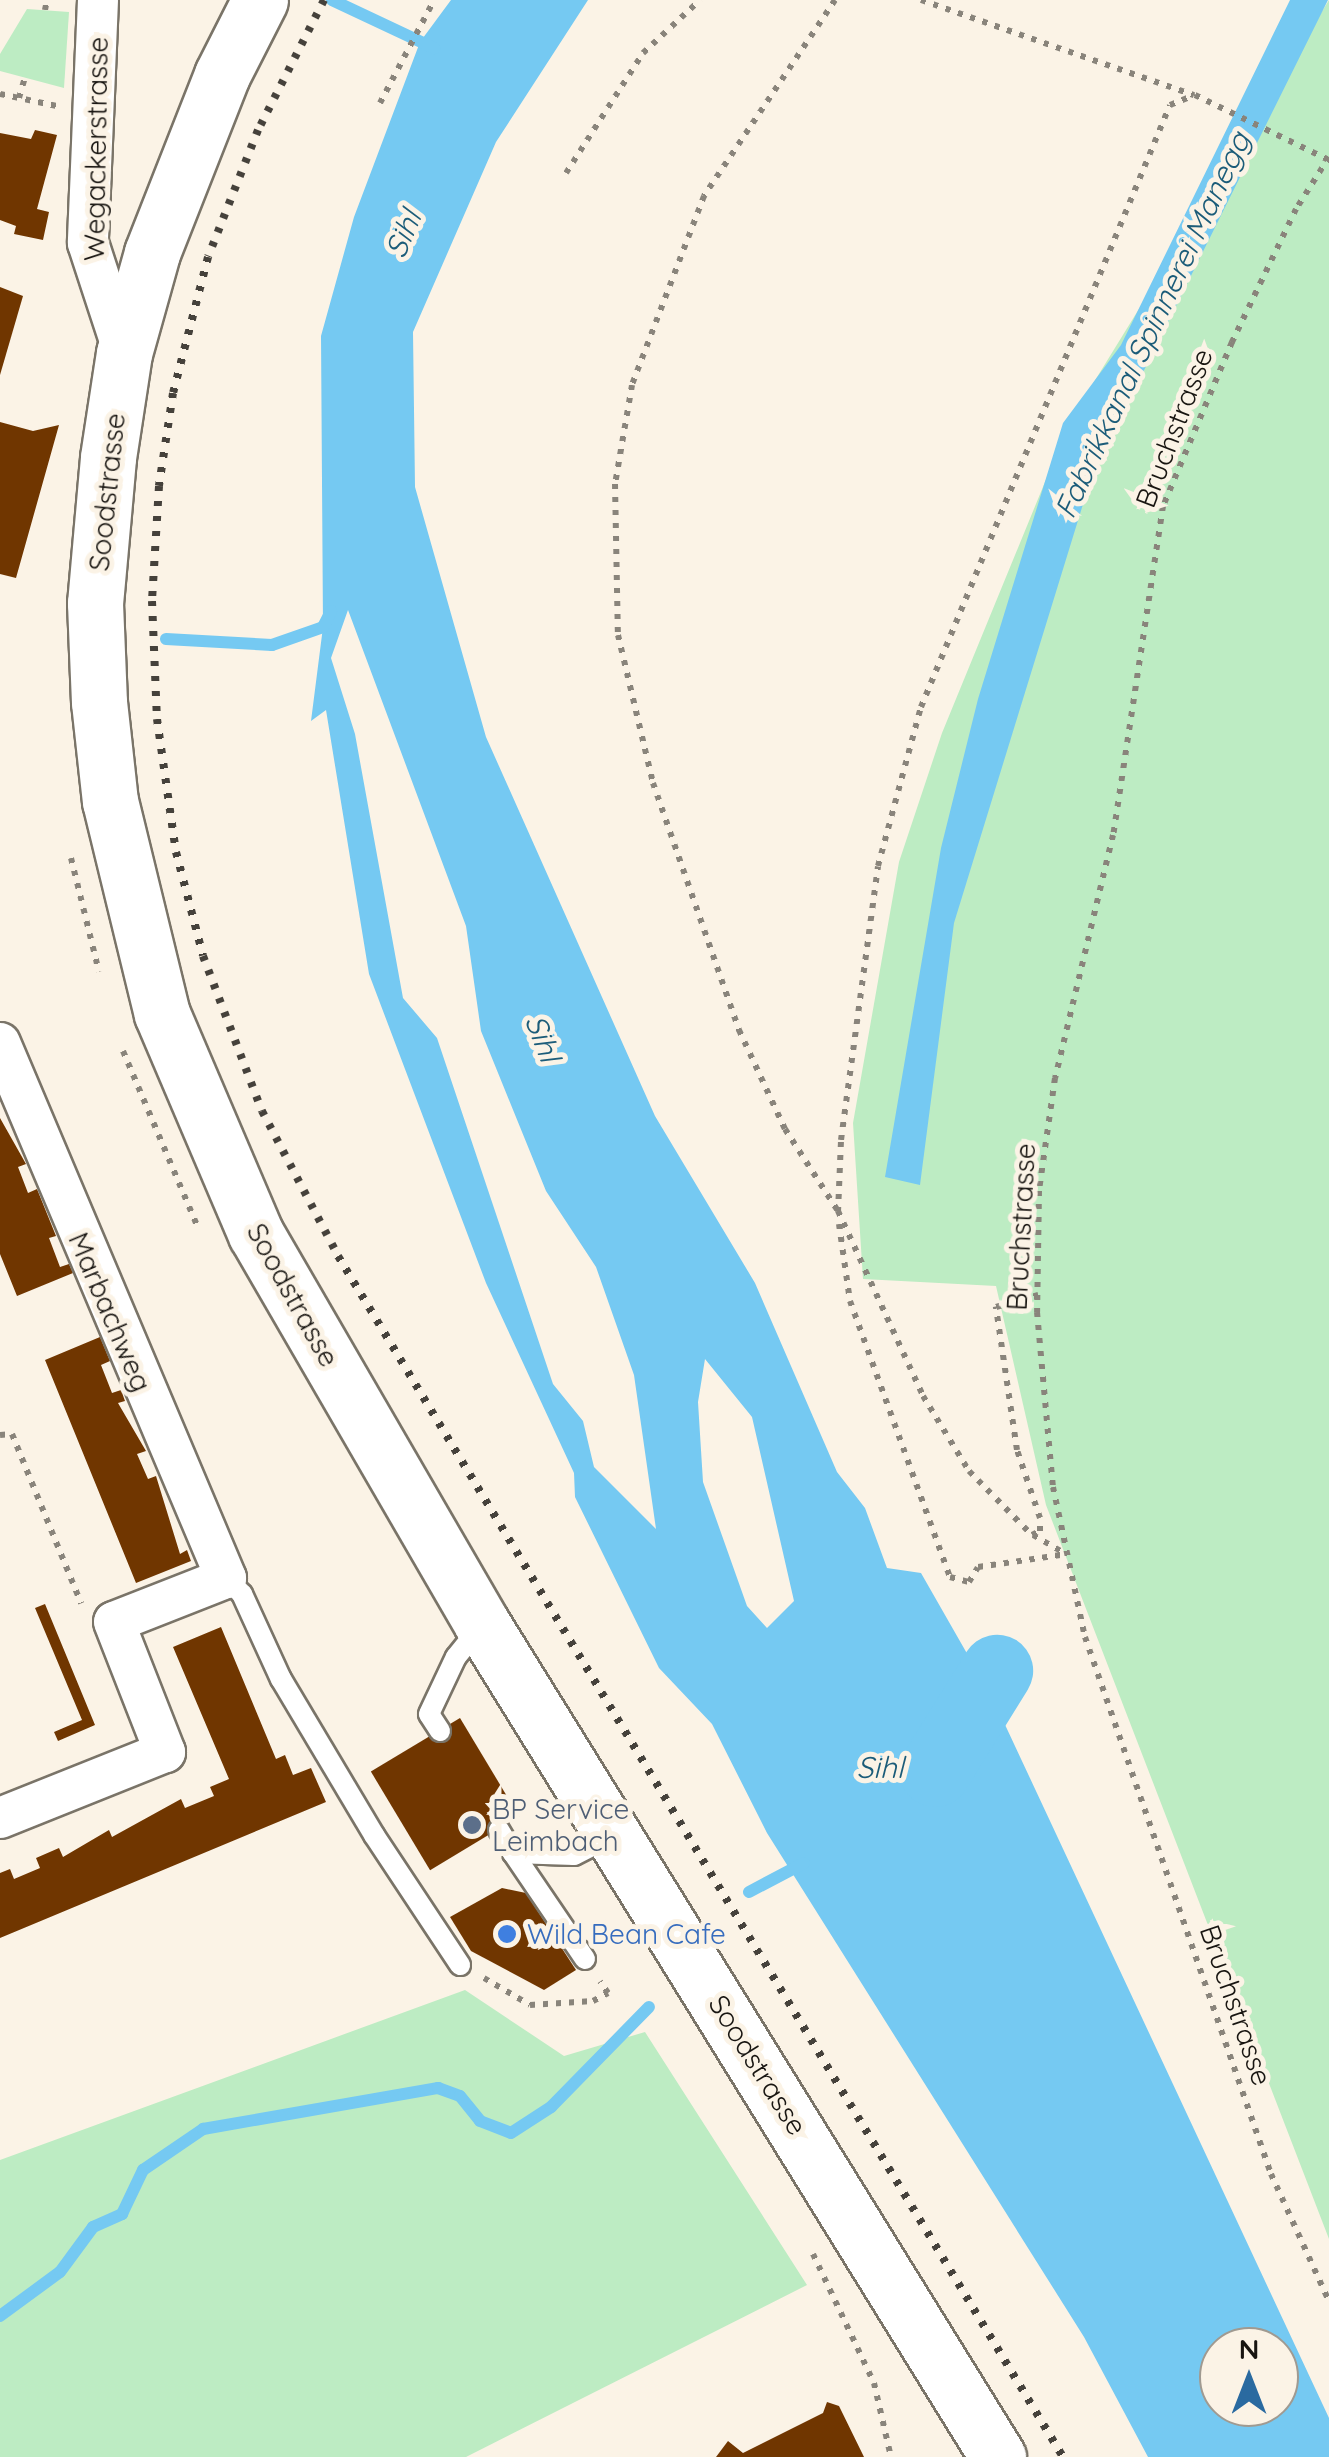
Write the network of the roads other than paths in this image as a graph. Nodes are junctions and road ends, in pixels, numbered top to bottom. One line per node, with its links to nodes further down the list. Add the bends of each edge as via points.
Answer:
1 (98, 0): 3 (street, Wegackerstrasse, via 88,244)
2 (260, 0): 3 (main road, Soodstrasse, via 188,155)
3 (124, 353): 6 (main road, Soodstrasse, via 95,603 98,702 110,802 162,1014 256,1234)
4 (0, 1043): 5 (street, Marbachweg)
5 (226, 1578): 8 (street, via 114,1622 165,1752); 13 (lane, via 242,1594 281,1678 383,1849)
6 (482, 1624): 7 (lane, via 456,1657 429,1714); 10 (main road, Soodstrasse)
7 (440, 1731)
8 (0, 1818)
9 (499, 1830): 11 (lane)
10 (610, 1836): 11 (lane, via 574,1855); 14 (main road, Soodstrasse)
11 (514, 1854): 12 (lane)
12 (585, 1959)
13 (460, 1964)
14 (998, 2457)

